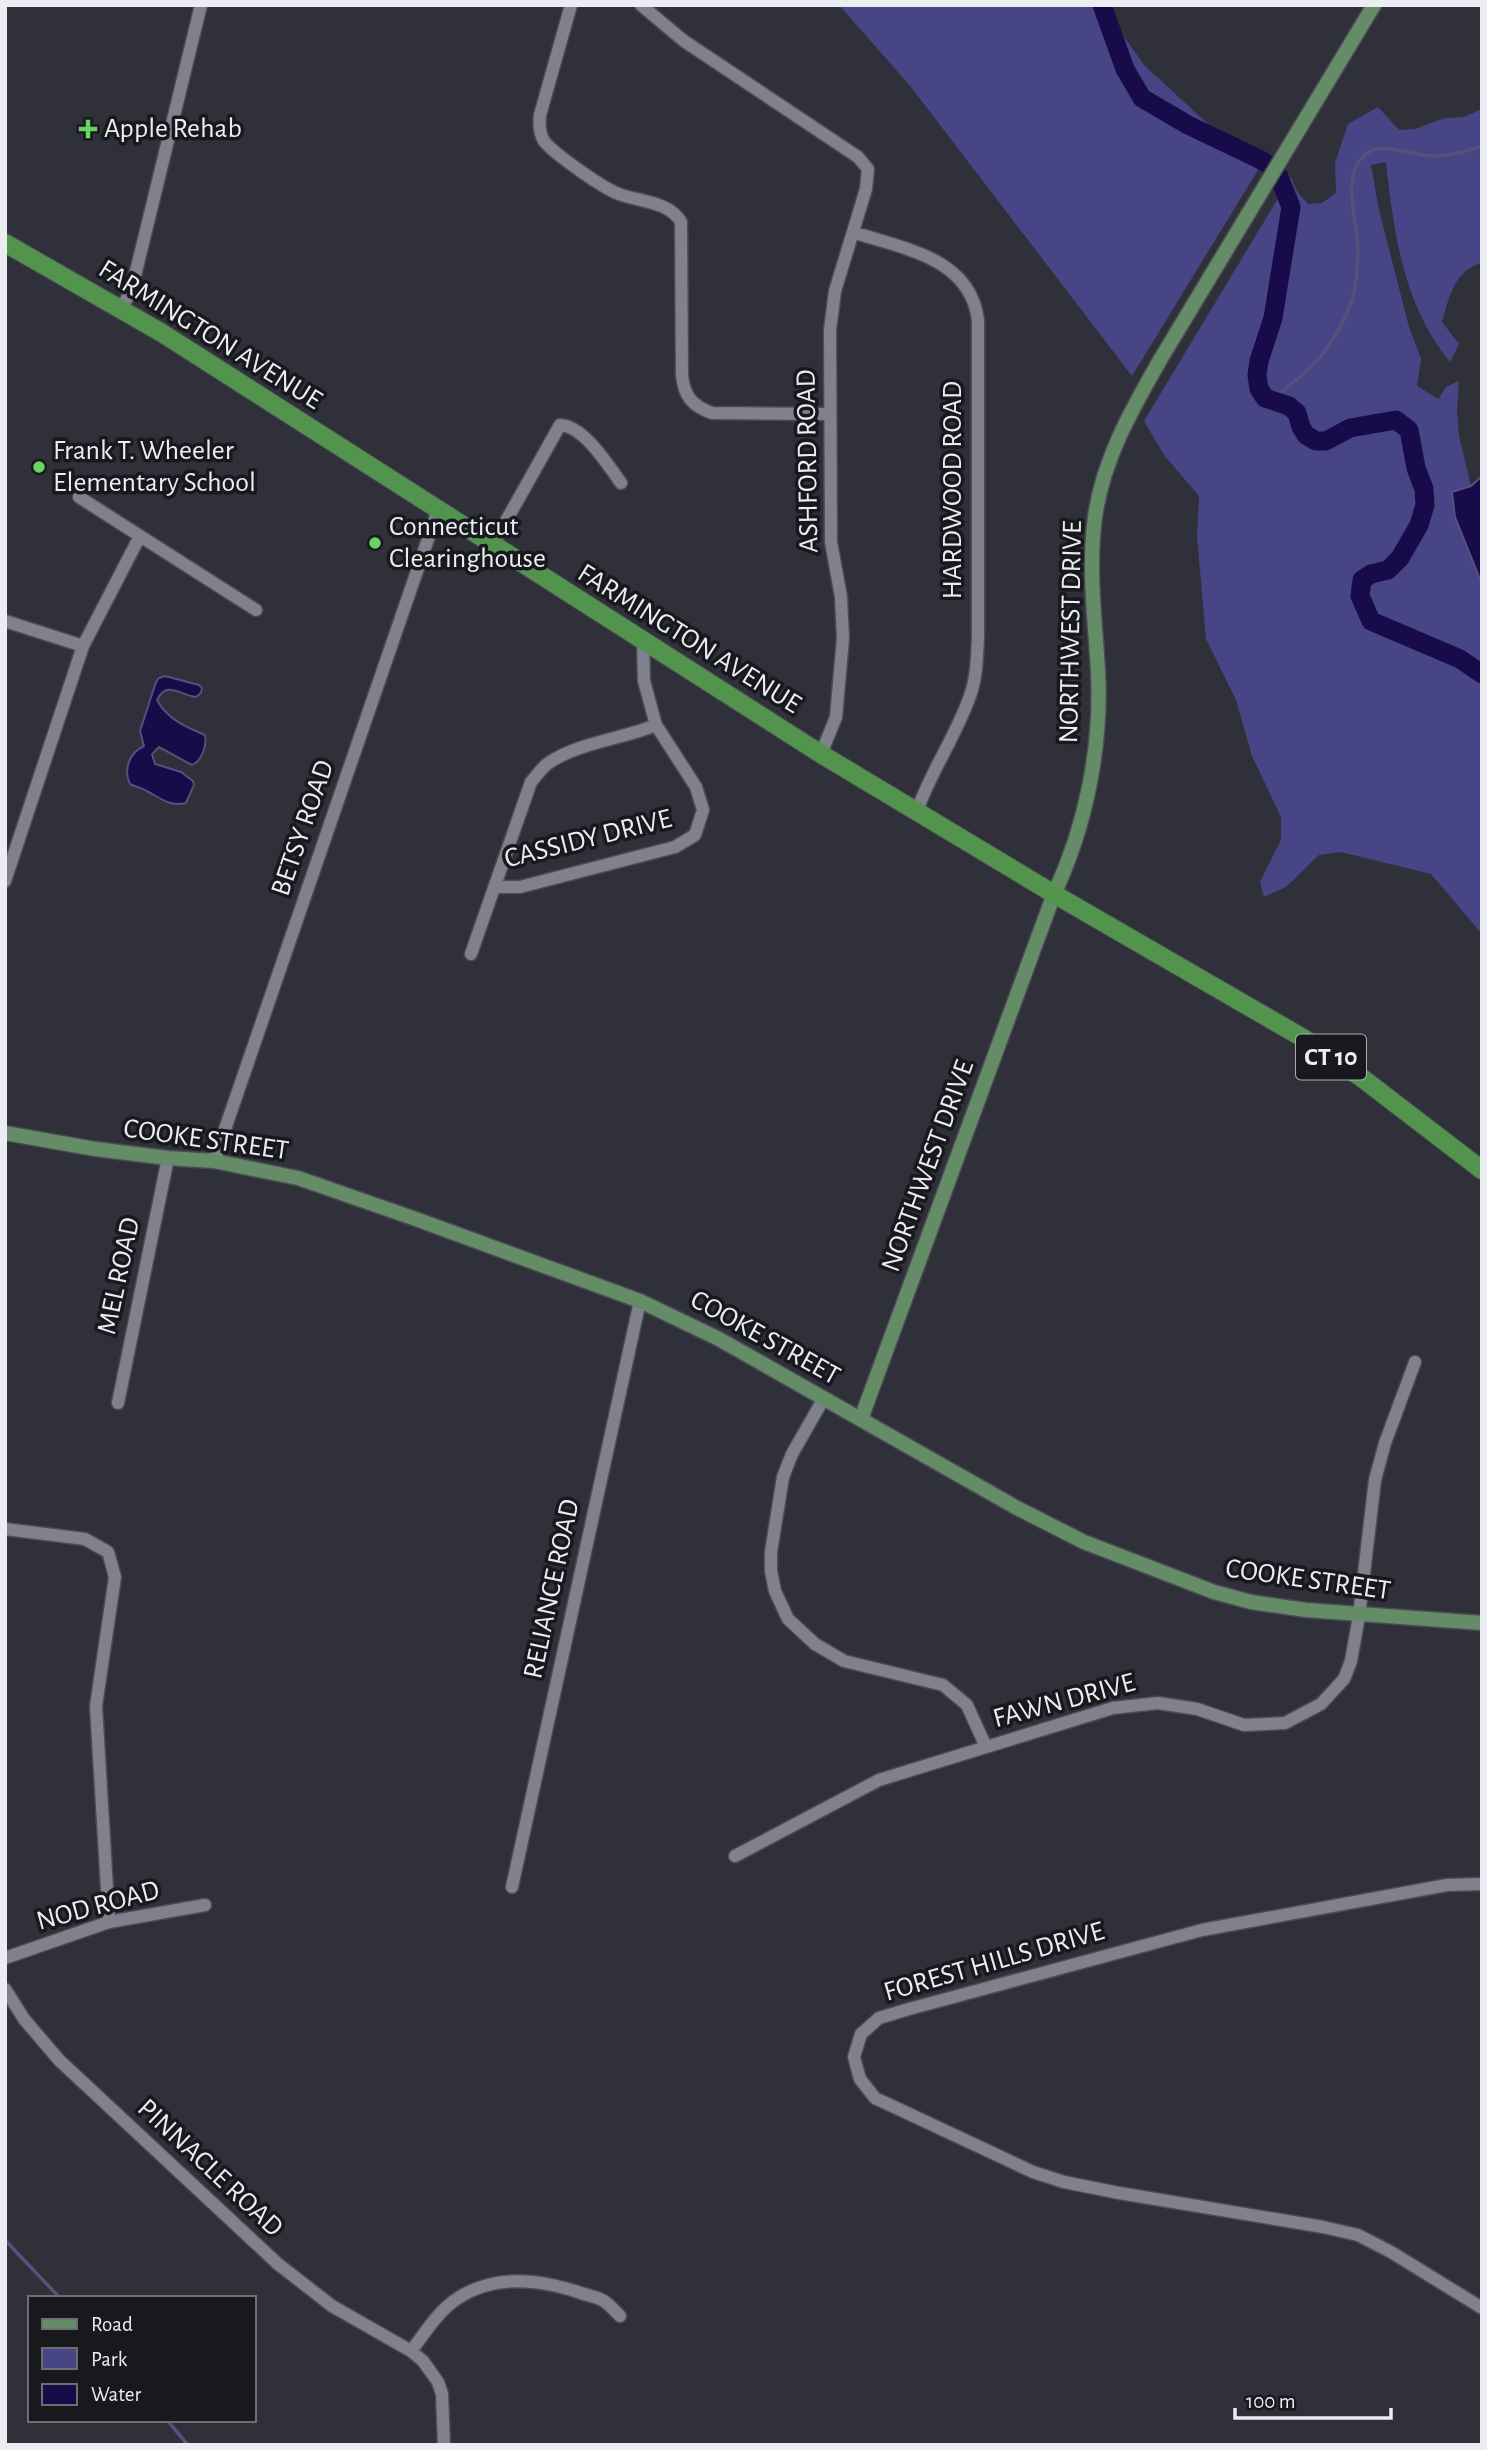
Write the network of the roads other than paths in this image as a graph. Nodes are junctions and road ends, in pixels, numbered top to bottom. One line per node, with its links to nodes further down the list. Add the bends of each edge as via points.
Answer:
1 (201, 5): 7 (street, via 131,292)
2 (571, 5): 8 (street, via 540,115 540,131 549,145 607,189 668,208 681,222 682,375 688,399 712,413)
3 (641, 5): 5 (street, ASHFORD ROAD, via 684,41 858,157 867,169 866,189)
4 (1374, 5): 23 (main road, NORTHWEST DRIVE, via 1154,372 1117,442 1101,489 1093,538 1098,673 1094,751 1086,804)
5 (853, 232): 8 (street, ASHFORD ROAD, via 832,310); 20 (street, HARDWOOD ROAD, via 949,268 966,285 978,320 975,675 964,711)
6 (5, 243): 7 (highway, FARMINGTON AVENUE / CT 10)
7 (121, 308): 11 (highway, FARMINGTON AVENUE / CT 10)
8 (830, 414): 19 (street, ASHFORD ROAD, via 831,542 843,638 837,709)
9 (621, 483): 13 (street, via 590,442 560,425)
10 (79, 497): 12 (street)
11 (438, 510): 13 (highway, FARMINGTON AVENUE / CT 10); 27 (street, BETSY ROAD)
12 (140, 536): 14 (street); 17 (street)
13 (492, 546): 16 (highway, FARMINGTON AVENUE / CT 10)
14 (256, 610)
15 (5, 621): 17 (street)
16 (643, 641): 18 (street, CASSIDY DRIVE, via 644,681); 19 (highway, FARMINGTON AVENUE / CT 10)
17 (83, 646): 21 (street)
18 (656, 725): 22 (street, CASSIDY DRIVE, via 547,763 531,782); 22 (street, CASSIDY DRIVE, via 696,787 703,810 695,835 662,851 520,887)
19 (821, 754): 20 (highway, FARMINGTON AVENUE / CT 10)
20 (918, 811): 23 (highway, FARMINGTON AVENUE / CT 10)
21 (5, 881)
22 (495, 887): 24 (street, CASSIDY DRIVE)
23 (1054, 894): 28 (highway, FARMINGTON AVENUE / CT 10, via 1313,1045); 33 (main road, NORTHWEST DRIVE)
24 (471, 954)
25 (5, 1133): 26 (main road, COOKE STREET)
26 (168, 1158): 27 (main road, COOKE STREET); 32 (street, MEL ROAD)
27 (214, 1161): 29 (main road, COOKE STREET, via 298,1178)
28 (1482, 1170)
29 (640, 1301): 31 (main road, COOKE STREET); 40 (street, RELIANCE ROAD)
30 (1415, 1362): 35 (street, FAWN DRIVE, via 1375,1480)
31 (824, 1398): 33 (main road, COOKE STREET); 37 (street, via 783,1477 771,1552 780,1601 789,1619 815,1644 844,1661 943,1685 967,1705)
32 (118, 1403)
33 (861, 1419): 35 (main road, COOKE STREET, via 1017,1508 1164,1575 1251,1602)
34 (5, 1529): 42 (street, via 85,1539 108,1552 115,1577 96,1706)
35 (1359, 1616): 36 (main road, COOKE STREET); 37 (street, FAWN DRIVE, via 1344,1679 1321,1704 1285,1723 1244,1725 1197,1709 1158,1703 1113,1708)
36 (1482, 1623)
37 (986, 1747): 38 (street, FAWN DRIVE, via 879,1780)
38 (735, 1856)
39 (1482, 1884): 45 (street, FOREST HILLS DRIVE, via 1447,1885 1202,1930 909,2009 879,2018 861,2034 854,2057 860,2079 876,2098 1032,2172 1119,2193 1358,2235)
40 (512, 1887)
41 (205, 1905): 42 (street, NOD ROAD)
42 (109, 1922): 43 (street, NOD ROAD)
43 (5, 1958)
44 (5, 1989): 47 (street, PINNACLE ROAD, via 59,2060 278,2264 332,2306)
45 (1482, 2308)
46 (620, 2316): 47 (street, via 604,2301 556,2284 507,2282 459,2297)
47 (411, 2351): 48 (street, PINNACLE ROAD, via 438,2382)
48 (444, 2445)

